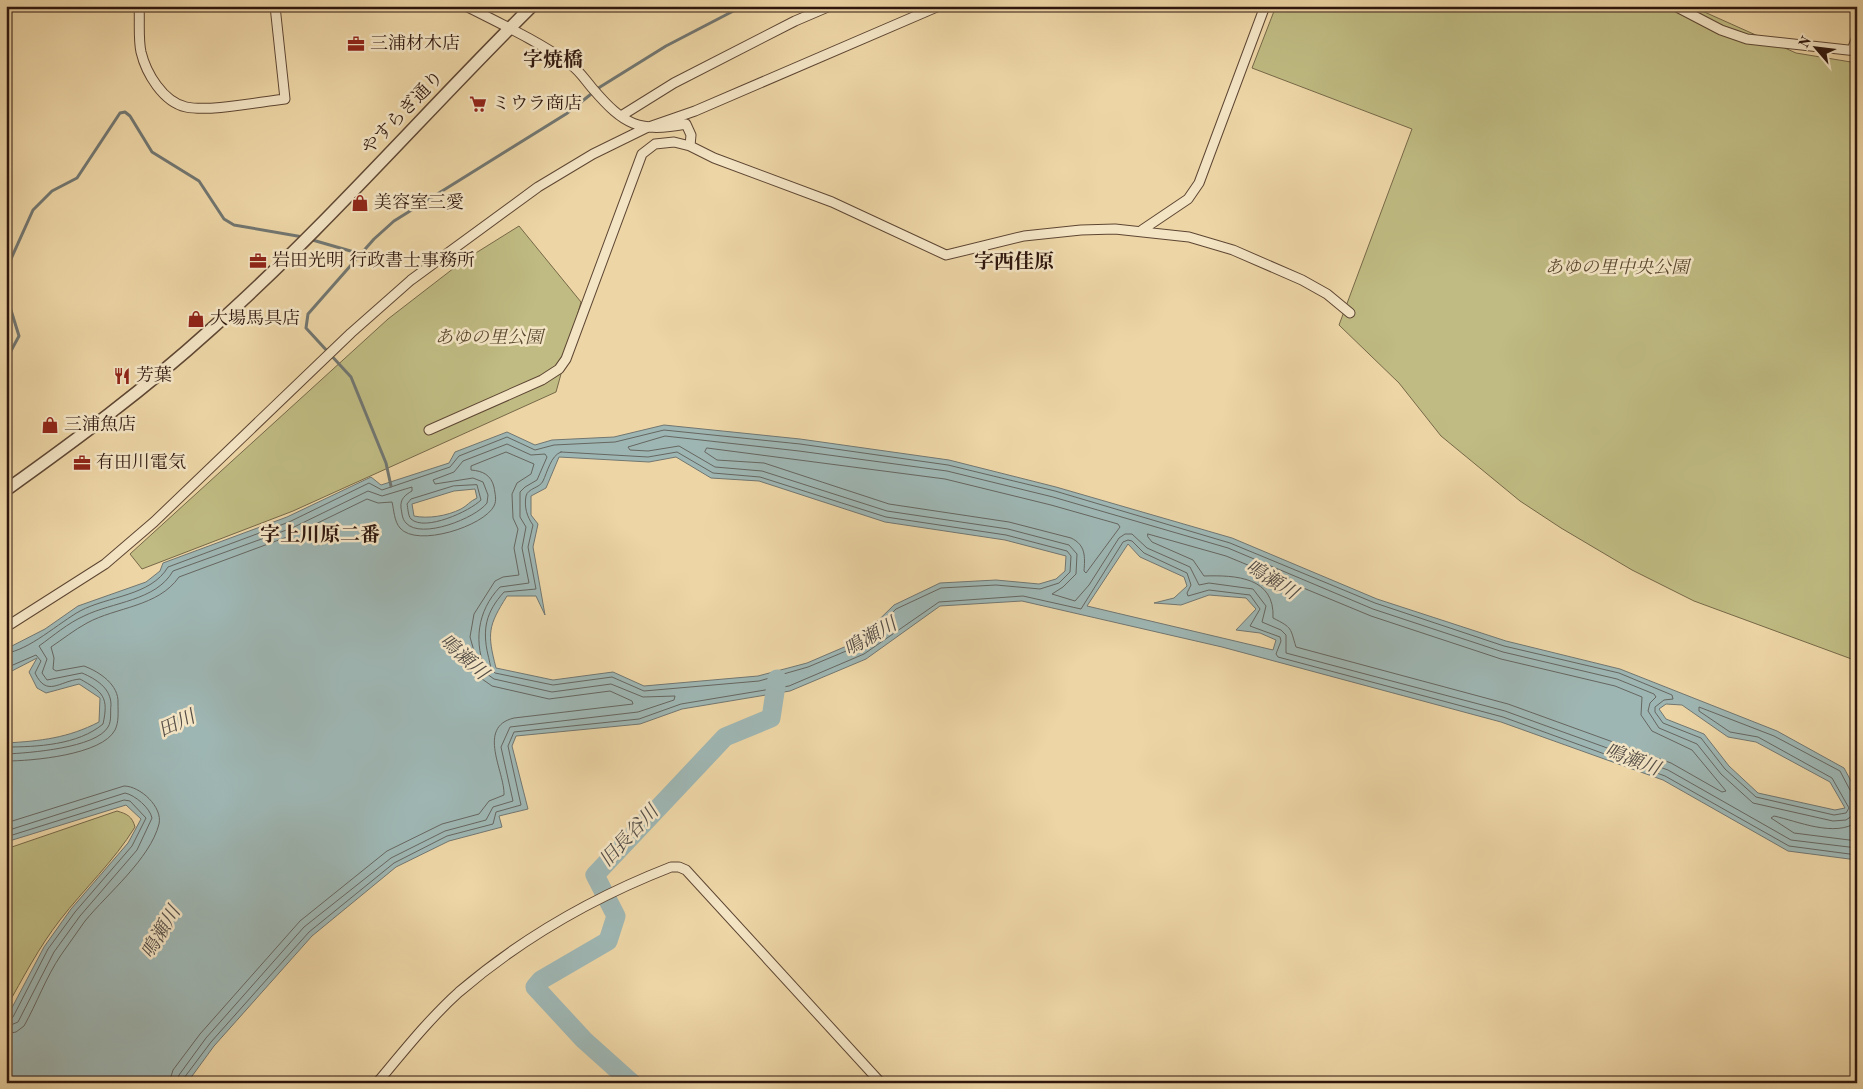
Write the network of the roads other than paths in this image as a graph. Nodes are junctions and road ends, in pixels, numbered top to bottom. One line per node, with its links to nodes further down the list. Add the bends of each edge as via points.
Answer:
1 (139, 6): 2 (street, via 141,51 151,77 180,105 200,108 285,99)
2 (275, 6)
3 (466, 6): 9 (street)
4 (532, 6): 9 (street, やすらぎ通り)
5 (830, 6): 12 (street, via 674,83)
6 (939, 6): 13 (street, via 704,107)
7 (1265, 6): 15 (street, via 1199,183 1188,199)
8 (1675, 6): 11 (street, via 1721,30 1747,39)
9 (510, 28): 12 (street, via 571,64); 18 (street, やすらぎ通り, via 320,224 210,331 82,435)
10 (1857, 37): 11 (street)
11 (1854, 51)
12 (621, 116): 13 (street)
13 (646, 128): 14 (street, via 686,124 691,136); 19 (street, via 593,154 538,188 411,280 154,522 90,574)
14 (690, 146): 15 (street, via 832,202 946,255 1024,236 1081,230); 17 (street, via 674,142 655,144 642,154 566,359 559,369 542,380)
15 (1142, 230): 16 (street, via 1189,237 1233,250 1302,280 1327,294)
16 (1350, 313)
17 (429, 430)
18 (6, 490)
19 (6, 627)
20 (378, 1083): 21 (street, via 458,993 490,966 602,896 671,867 686,870)
21 (881, 1083)

